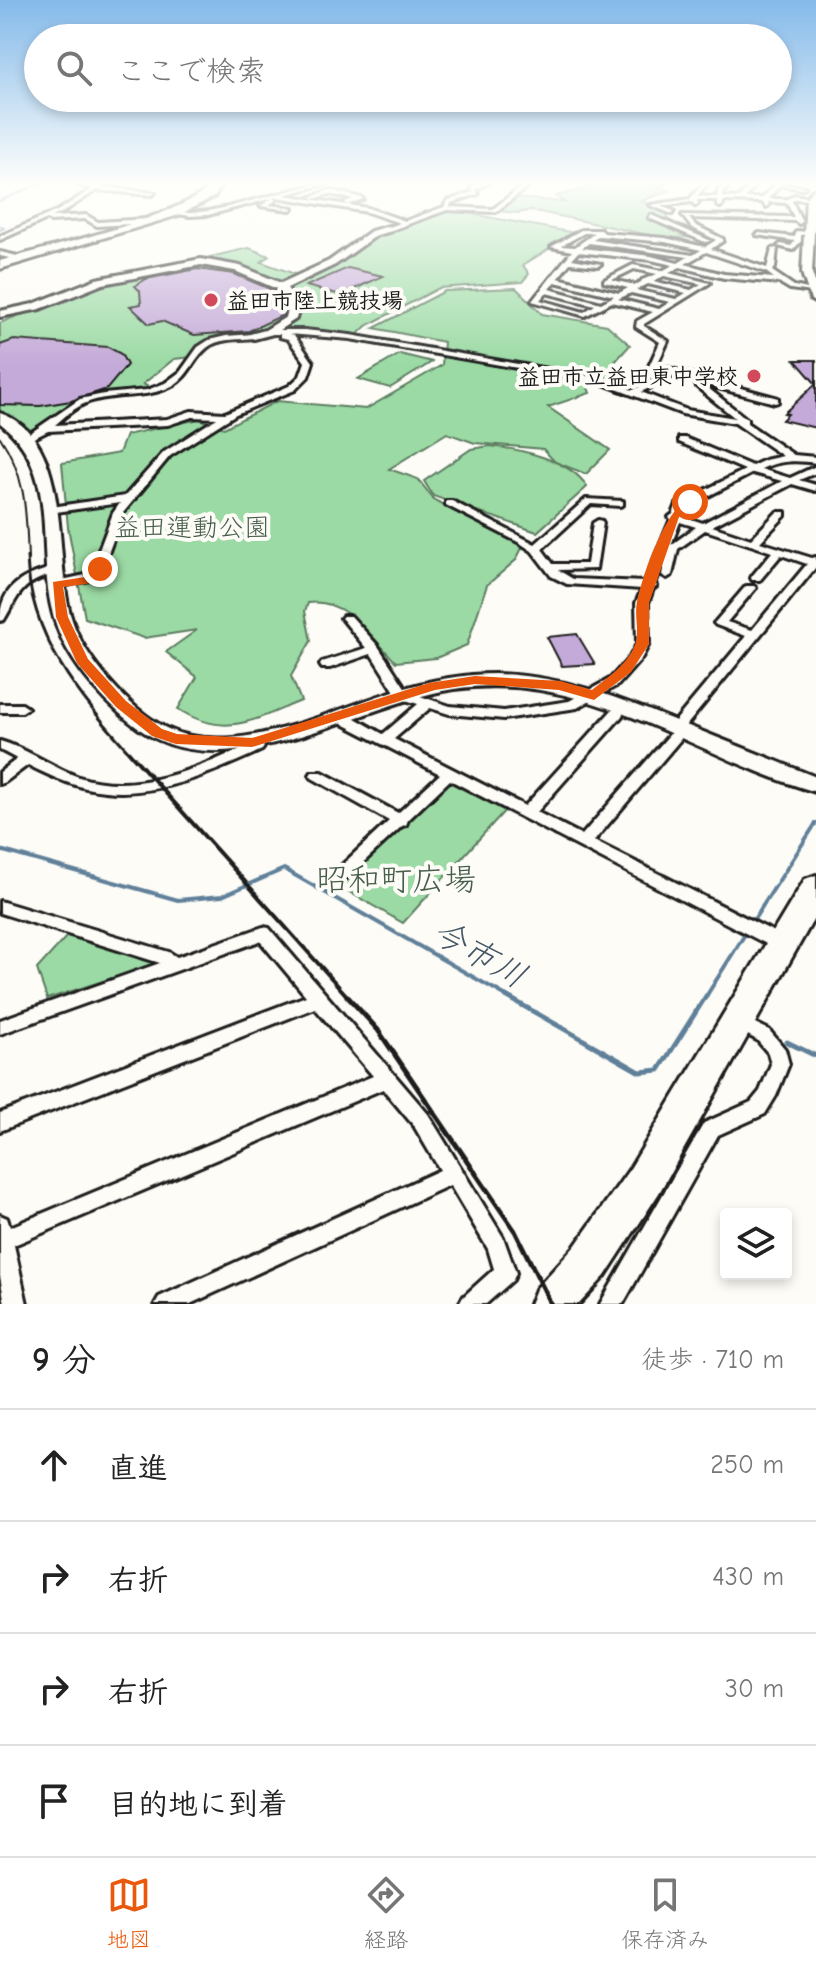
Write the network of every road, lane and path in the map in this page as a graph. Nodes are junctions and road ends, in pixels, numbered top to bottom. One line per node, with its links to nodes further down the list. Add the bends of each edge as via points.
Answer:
1 (63, 244): 14 (highway)
2 (359, 244): 24 (street)
3 (560, 244): 9 (street, via 554,247)
4 (584, 244): 9 (street)
5 (607, 244): 13 (street)
6 (682, 244): 10 (street)
7 (715, 244): 10 (street)
8 (796, 244): 19 (street, via 778,247)
9 (579, 249): 15 (street); 16 (street)
10 (704, 249): 13 (street); 19 (street)
11 (812, 249): 28 (street, via 807,273)
12 (0, 254): 14 (street)
13 (691, 256): 16 (street)
14 (20, 258): 18 (highway)
15 (569, 261): 17 (street); 21 (street)
16 (677, 263): 20 (street); 23 (street, via 724,276)
17 (598, 264)
18 (0, 265)
19 (768, 271): 23 (street)
20 (661, 272): 22 (street); 25 (street, via 633,267 606,281); 27 (street, via 707,283)
21 (553, 279): 26 (street); 29 (street)
22 (644, 281): 25 (street); 27 (street)
23 (781, 281): 28 (street)
24 (281, 287): 33 (street, via 237,268 201,262 100,281 36,307); 34 (street, via 293,314)
25 (630, 289): 29 (street); 30 (street)
26 (544, 290): 31 (street); 31 (street, via 536,301 585,314)
27 (692, 292): 30 (street)
28 (813, 296)
29 (615, 297): 31 (street); 32 (street)
30 (676, 301): 32 (street)
31 (602, 305)
32 (659, 311): 37 (street, via 640,327 664,341 653,366)
33 (0, 314)
34 (269, 332): 35 (street); 36 (street)
35 (283, 335): 39 (street, via 350,337 522,365 600,380); 41 (street, via 291,337 309,362 304,377 279,396 247,404)
36 (254, 336): 44 (street, via 209,343 167,386 130,397 86,400)
37 (673, 373): 39 (street); 40 (street)
38 (700, 385): 43 (street)
39 (633, 393): 43 (street, via 685,412)
40 (775, 400)
41 (227, 416): 44 (street, via 191,414 168,422); 53 (street, via 167,454)
42 (0, 417): 45 (street)
43 (743, 424): 47 (street)
44 (46, 428): 45 (street)
45 (27, 438): 56 (street, via 41,462)
46 (682, 440): 50 (street)
47 (791, 457): 48 (street); 50 (street)
48 (816, 460)
49 (816, 469): 51 (street)
50 (753, 470): 51 (street); 58 (street, via 681,506)
51 (791, 481): 52 (street); 60 (street, via 759,494)
52 (816, 488)
53 (128, 499): 56 (street); 67 (street, via 95,576)
54 (449, 503): 62 (street)
55 (620, 503): 62 (street, via 589,501)
56 (49, 510): 67 (street)
57 (781, 514): 61 (street)
58 (674, 517): 60 (street); 68 (street)
59 (598, 523): 65 (street, via 592,567)
60 (706, 528): 61 (street); 66 (street, via 673,548)
61 (753, 543): 63 (street)
62 (536, 549): 65 (street)
63 (779, 551): 64 (street); 71 (street, via 720,623)
64 (815, 562): 71 (street)
65 (548, 567): 68 (street, via 571,582)
66 (667, 575)
67 (56, 577): 69 (street, via 22,581); 83 (street, via 62,617 82,660 141,721 176,739)
68 (651, 586): 75 (street, via 642,603 639,652 614,682)
69 (0, 618)
70 (347, 618): 72 (street)
71 (754, 635): 81 (street)
72 (374, 649): 73 (street); 74 (street)
73 (326, 665)
74 (403, 695): 75 (street, via 434,686 510,680); 76 (street); 80 (street)
75 (594, 695): 76 (street, via 543,712 504,715); 81 (street)
76 (428, 703): 82 (street)
77 (0, 708): 78 (street)
78 (22, 708)
79 (617, 713): 90 (street)
80 (341, 714): 82 (street); 83 (street)
81 (675, 733): 89 (street); 92 (street)
82 (384, 740): 86 (street)
83 (252, 743): 85 (street, via 257,747 229,760 130,786 85,783)
84 (0, 745): 85 (street)
85 (28, 758): 88 (street)
86 (449, 773): 90 (street); 91 (street)
87 (317, 775): 91 (street)
88 (0, 779)
89 (816, 785)
90 (528, 812): 92 (street)
91 (401, 821): 93 (street)
92 (585, 841): 96 (street)
93 (332, 883)
94 (816, 887): 96 (highway)
95 (0, 907): 97 (street, via 169,959)
96 (784, 945): 99 (highway)
97 (173, 965): 98 (street, via 263,933); 100 (street)
98 (318, 999): 101 (street); 102 (street)
99 (738, 1021): 108 (highway, via 645,1180); 109 (street, via 776,1049 780,1064 767,1096 758,1108 711,1129)
100 (0, 1027)
101 (387, 1079): 103 (street, via 421,1120); 104 (street)
102 (0, 1122)
103 (453, 1174): 106 (street); 107 (street, via 496,1244 506,1273)
104 (2, 1232): 105 (street)
105 (16, 1304)
106 (166, 1304)
107 (470, 1304)
108 (551, 1304)
109 (611, 1304)

